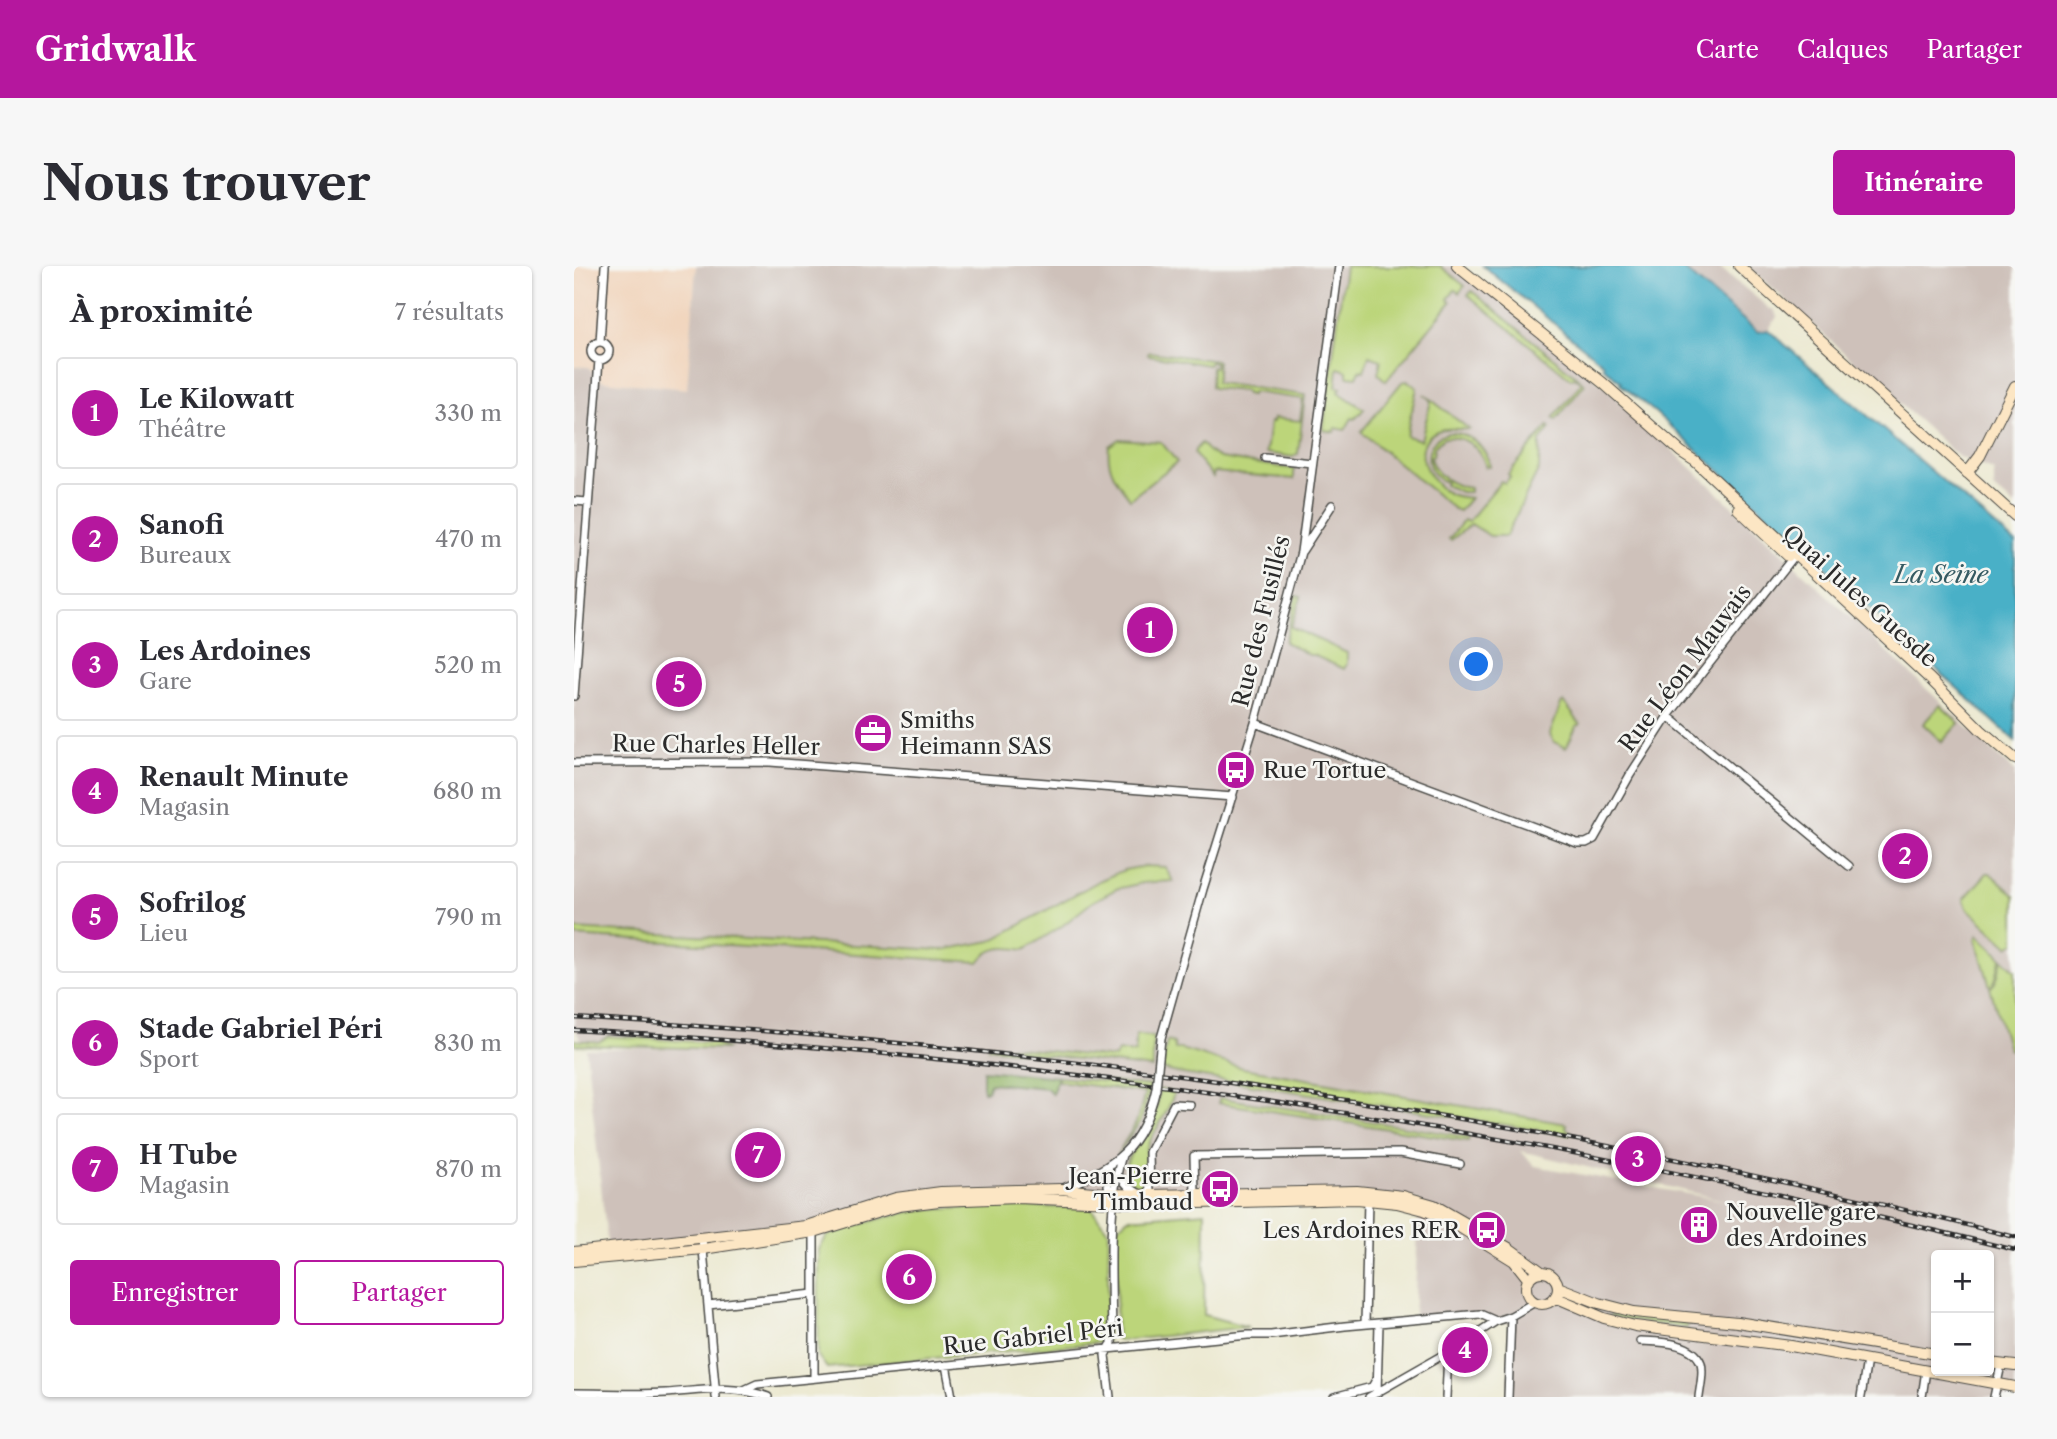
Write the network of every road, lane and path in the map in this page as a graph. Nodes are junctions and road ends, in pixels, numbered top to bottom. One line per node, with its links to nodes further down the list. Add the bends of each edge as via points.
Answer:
1 (605, 266): 5 (street)
2 (1339, 266): 9 (street, Rue des Fusillés)
3 (1457, 266): 18 (street, Quai Jules Guesde, via 1604,383)
4 (1739, 266): 10 (street)
5 (600, 342): 6 (street, via 590,351); 6 (street, via 609,352)
6 (599, 360): 12 (street)
7 (2015, 386): 10 (street)
8 (1265, 458): 9 (street)
9 (1312, 463): 15 (street, Rue des Fusillés)
10 (1967, 473): 14 (street)
11 (574, 501): 12 (street)
12 (588, 502): 19 (street)
13 (1332, 505): 16 (street)
14 (2015, 516)
15 (1304, 521): 16 (street); 17 (street, Rue des Fusillés)
16 (1322, 521): 17 (street)
17 (1301, 552): 21 (street, Rue des Fusillés, via 1295,592)
18 (1793, 557): 20 (street, Rue Léon Mauvais); 22 (street, Quai Jules Guesde); 24 (street, Quai Jules Guesde)
19 (574, 696)
20 (1668, 716): 21 (street, Rue Léon Mauvais, via 1594,839 1586,843); 26 (street)
21 (1255, 723): 25 (street, Rue des Fusillés)
22 (2015, 760)
23 (574, 763): 25 (street, Rue Charles Heller, via 770,762)
24 (2015, 765)
25 (1233, 797): 28 (street, Rue des Fusillés, bridge, via 1161,1038 1150,1111 1140,1134)
26 (1849, 866)
27 (1190, 1105): 34 (street, via 1174,1104 1149,1152)
28 (1122, 1155): 30 (street); 31 (street)
29 (1460, 1164): 33 (street, via 1401,1153 1195,1156)
30 (1109, 1165): 32 (street); 35 (street)
31 (1117, 1174): 34 (street); 35 (street)
32 (1061, 1189): 35 (street); 38 (street, via 907,1197 806,1226)
33 (1195, 1193): 34 (street); 40 (street, via 1357,1191 1404,1196 1434,1205)
34 (1146, 1195): 35 (street)
35 (1112, 1198): 36 (street); 37 (street, via 939,1201 899,1206); 53 (street, via 1112,1343)
36 (1368, 1200): 41 (street, via 1412,1206 1448,1220 1514,1261); 49 (street)
37 (814, 1232): 38 (street); 43 (street)
38 (702, 1244): 39 (street); 45 (street)
39 (575, 1259)
40 (1542, 1272): 41 (street); 42 (street, via 1553,1277)
41 (1529, 1280): 44 (street, via 1528,1294)
42 (1557, 1292): 44 (street, via 1546,1304); 47 (street, via 1634,1312); 51 (street, via 1604,1318)
43 (814, 1294): 45 (street); 62 (street)
44 (1535, 1302): 46 (street)
45 (708, 1305): 66 (street)
46 (1511, 1315): 48 (street); 77 (street)
47 (1708, 1319): 51 (street, via 1700,1327); 55 (street)
48 (1496, 1321): 50 (street, Rue Gabriel Péri, via 1480,1314); 54 (street)
49 (1365, 1324): 50 (street, Rue Gabriel Péri); 53 (street, Rue Gabriel Péri)
50 (1379, 1324): 63 (street)
51 (1708, 1334): 56 (street)
52 (1640, 1341): 78 (street, via 1674,1345 1695,1355 1702,1366)
53 (1108, 1350): 58 (street, Rue Gabriel Péri); 73 (street)
54 (1448, 1352): 69 (street); 76 (street)
55 (1931, 1353)
56 (1867, 1360): 61 (street); 79 (street)
57 (1994, 1364): 59 (street)
58 (946, 1365): 62 (street, Rue Gabriel Péri); 72 (street)
59 (2001, 1365): 60 (street); 64 (street)
60 (2015, 1366)
61 (1926, 1370): 64 (street); 80 (street)
62 (814, 1378): 68 (street, Rue Gabriel Péri, via 757,1384)
63 (1376, 1380): 69 (street); 70 (street, via 1372,1387)
64 (1997, 1384): 65 (street); 81 (street)
65 (2015, 1387)
66 (716, 1393): 67 (street, Rue Gabriel Péri); 68 (street, Rue Gabriel Péri)
67 (574, 1394)
68 (745, 1394): 71 (street)
69 (1377, 1394): 75 (street)
70 (1348, 1395): 74 (street)
71 (768, 1397)
72 (952, 1397)
73 (1110, 1397)
74 (1334, 1397)
75 (1369, 1397)
76 (1446, 1397)
77 (1508, 1397)
78 (1699, 1397)
79 (1861, 1397)
80 (1922, 1397)
81 (1994, 1397)

